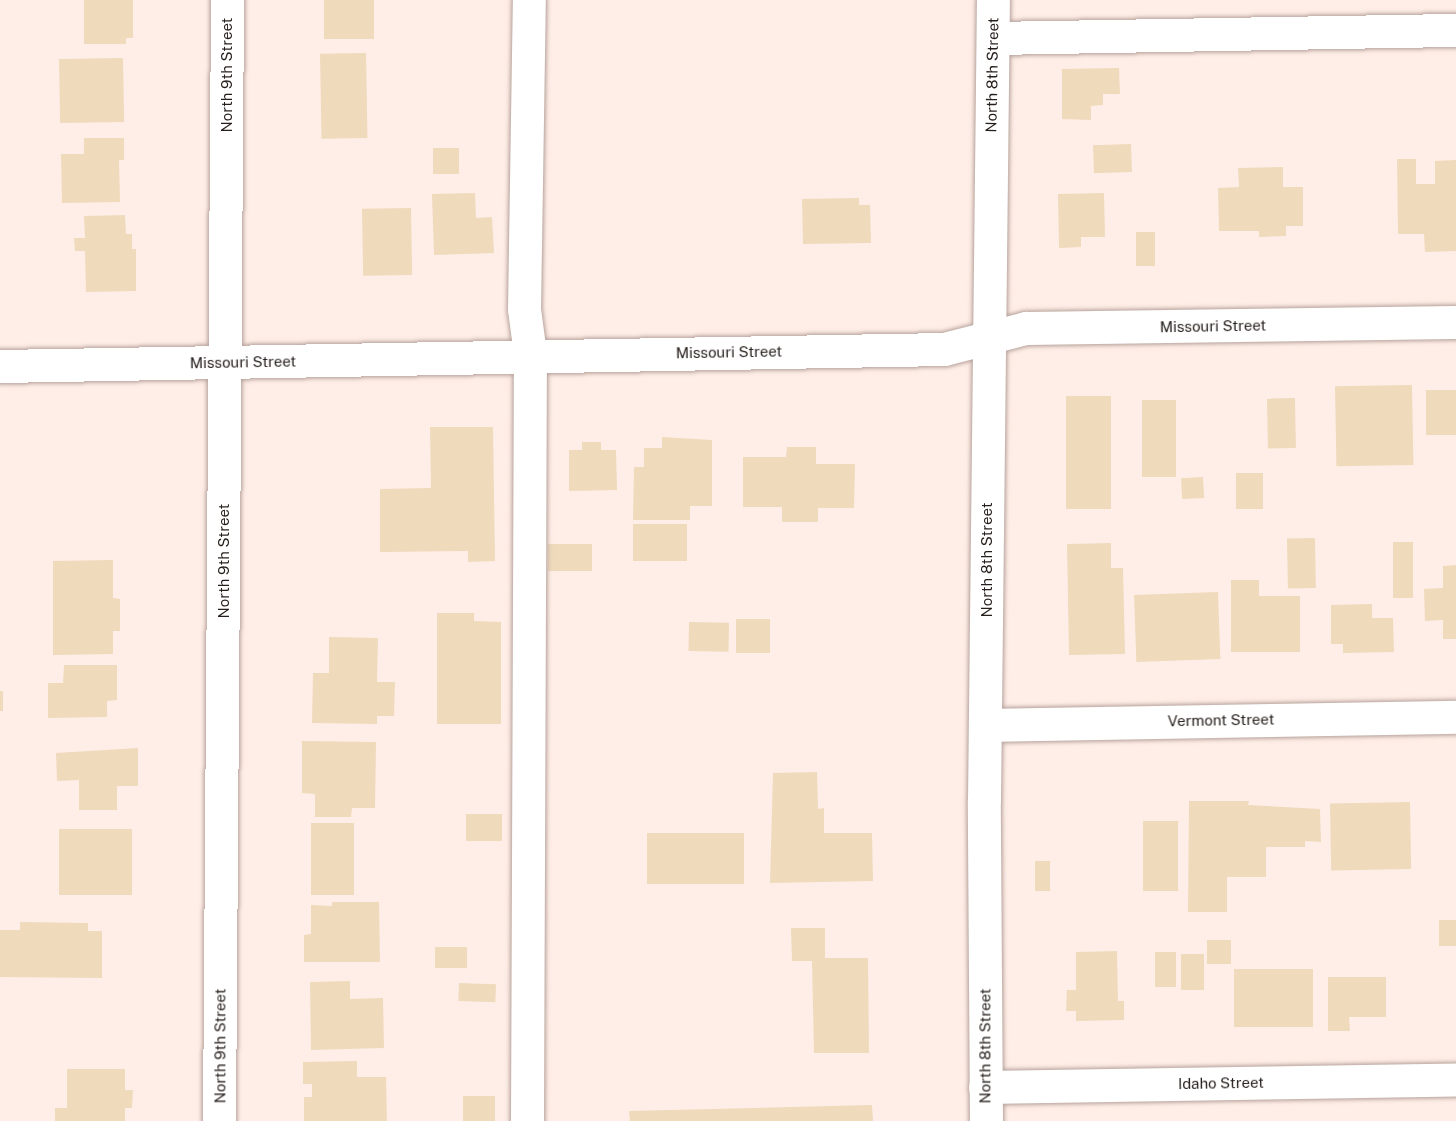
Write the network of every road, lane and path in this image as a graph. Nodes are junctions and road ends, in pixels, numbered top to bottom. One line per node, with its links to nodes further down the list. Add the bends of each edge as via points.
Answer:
1 (227, 0): 9 (street, North 9th Street)
2 (529, 0): 8 (street, via 524,309)
3 (993, 0): 5 (street, North 8th Street)
4 (1456, 30): 5 (street)
5 (993, 38): 7 (street, North 8th Street)
6 (1456, 322): 7 (street, Missouri Street, via 1026,328)
7 (988, 338): 8 (street, Missouri Street, via 944,349); 12 (street, North 8th Street)
8 (530, 354): 9 (street, Missouri Street); 16 (street)
9 (226, 363): 10 (street, Missouri Street); 15 (street, North 9th Street)
10 (0, 366)
11 (1456, 717): 12 (street, Vermont Street)
12 (986, 725): 14 (street, North 8th Street)
13 (1456, 1080): 14 (street, Idaho Street)
14 (985, 1087): 17 (street, North 8th Street)
15 (219, 1121)
16 (527, 1121)
17 (986, 1121)

